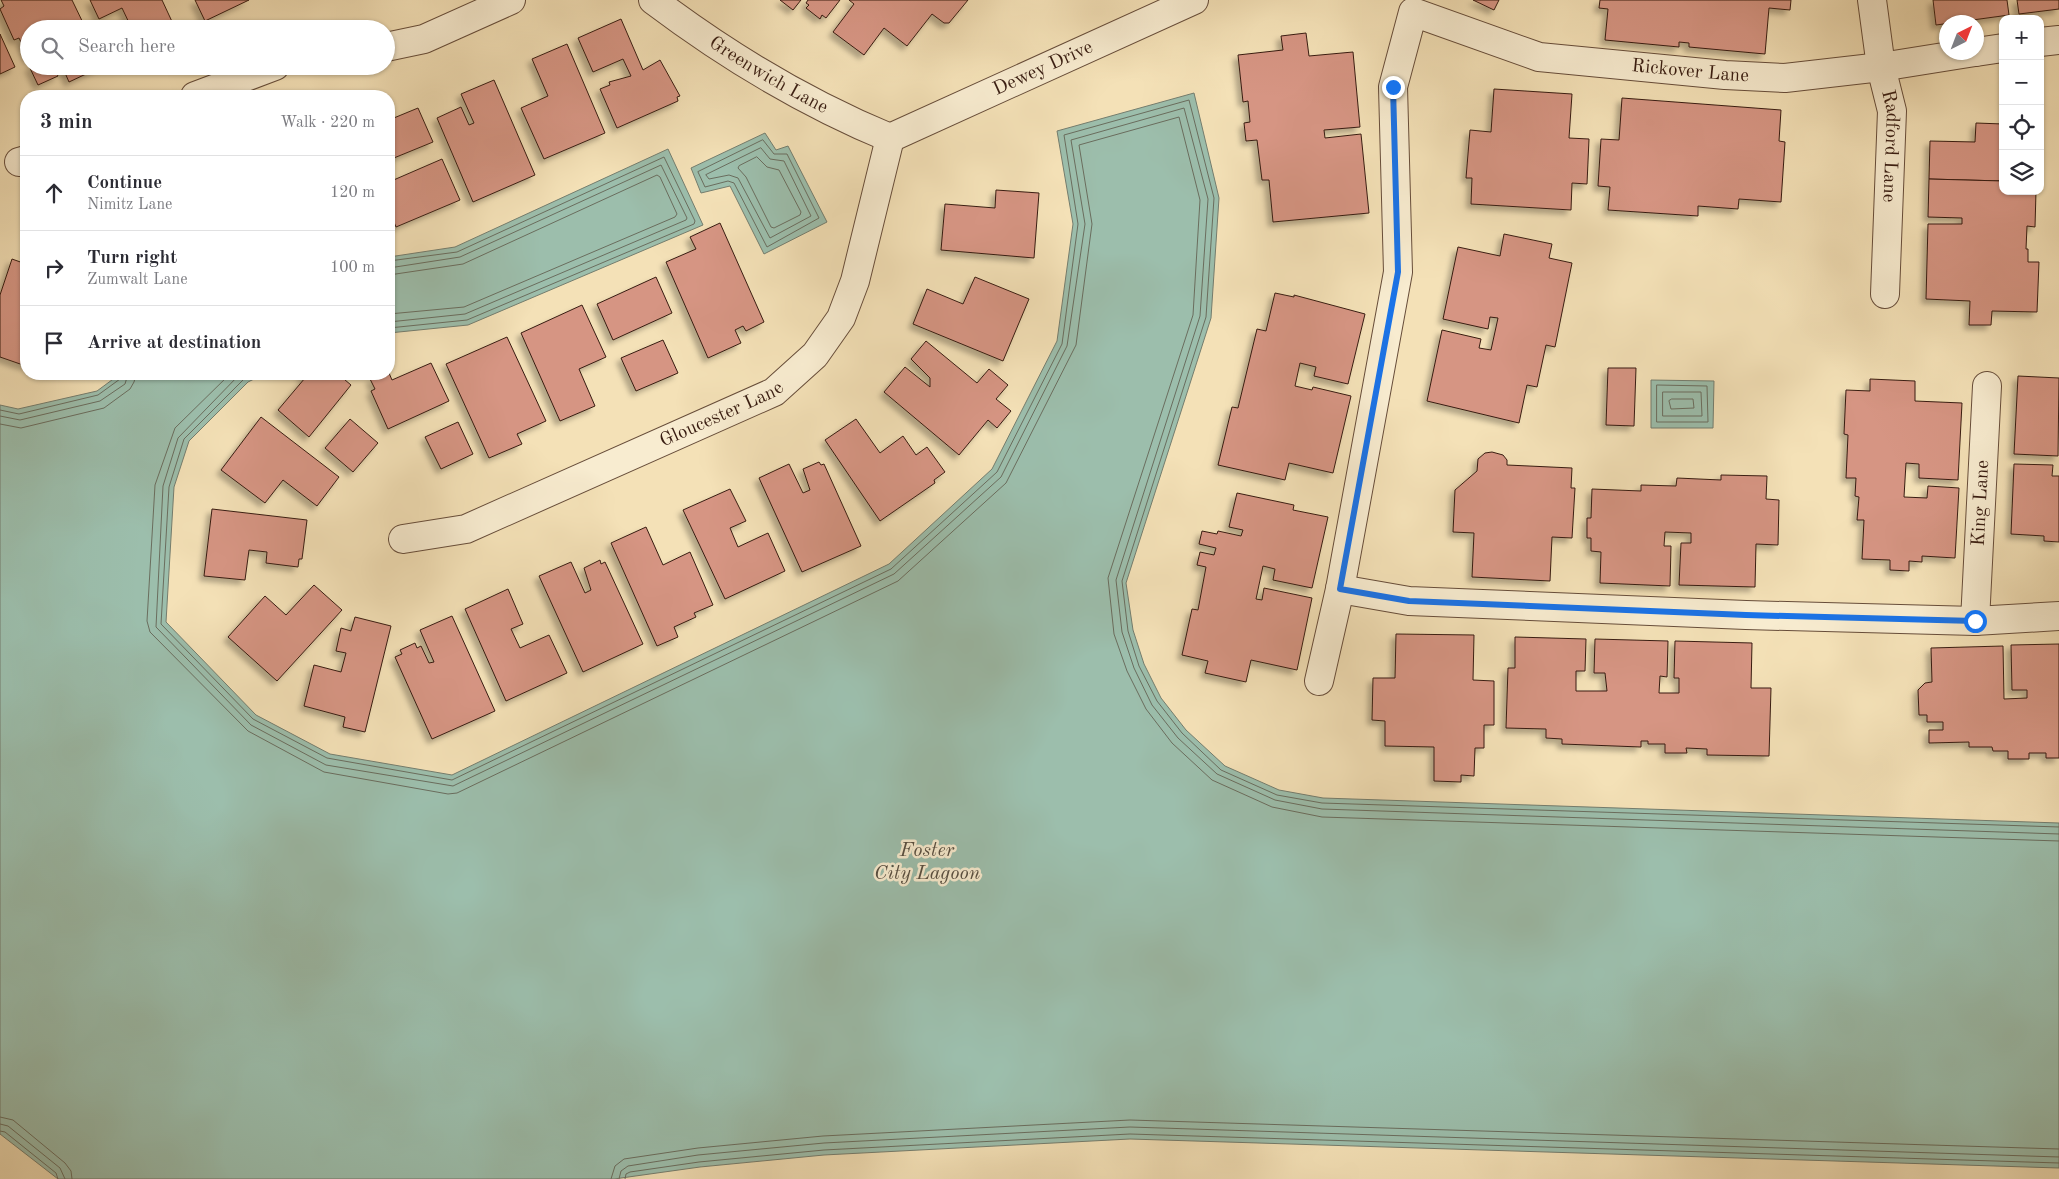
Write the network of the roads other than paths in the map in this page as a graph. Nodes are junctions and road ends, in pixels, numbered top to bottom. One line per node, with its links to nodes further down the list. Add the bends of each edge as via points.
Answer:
1 (511, 0): 7 (street, via 424,39)
2 (652, 0): 14 (street, Greenwich Lane, via 773,81 840,117)
3 (1194, 0): 14 (street, Dewey Drive)
4 (1872, 0): 11 (street, Radford Lane)
5 (2059, 40): 6 (street)
6 (2044, 42)
7 (395, 45)
8 (1999, 49): 9 (street, Rickover Lane)
9 (1984, 51)
10 (1939, 58): 11 (street, Rickover Lane)
11 (1881, 67): 15 (street, Radford Lane, via 1892,111); 18 (street, Rickover Lane, via 1786,78 1539,57 1413,12 1393,87 1398,272)
12 (251, 75): 13 (street)
13 (211, 90)
14 (890, 138): 17 (street, Gloucester Lane, via 855,281 841,318 815,355 774,392 466,529)
15 (1885, 294)
16 (1987, 386): 20 (street, King Lane)
17 (403, 539)
18 (1340, 589): 20 (street, via 1409,601); 21 (street)
19 (2059, 616): 20 (street)
20 (1975, 621)
21 (1319, 681)

